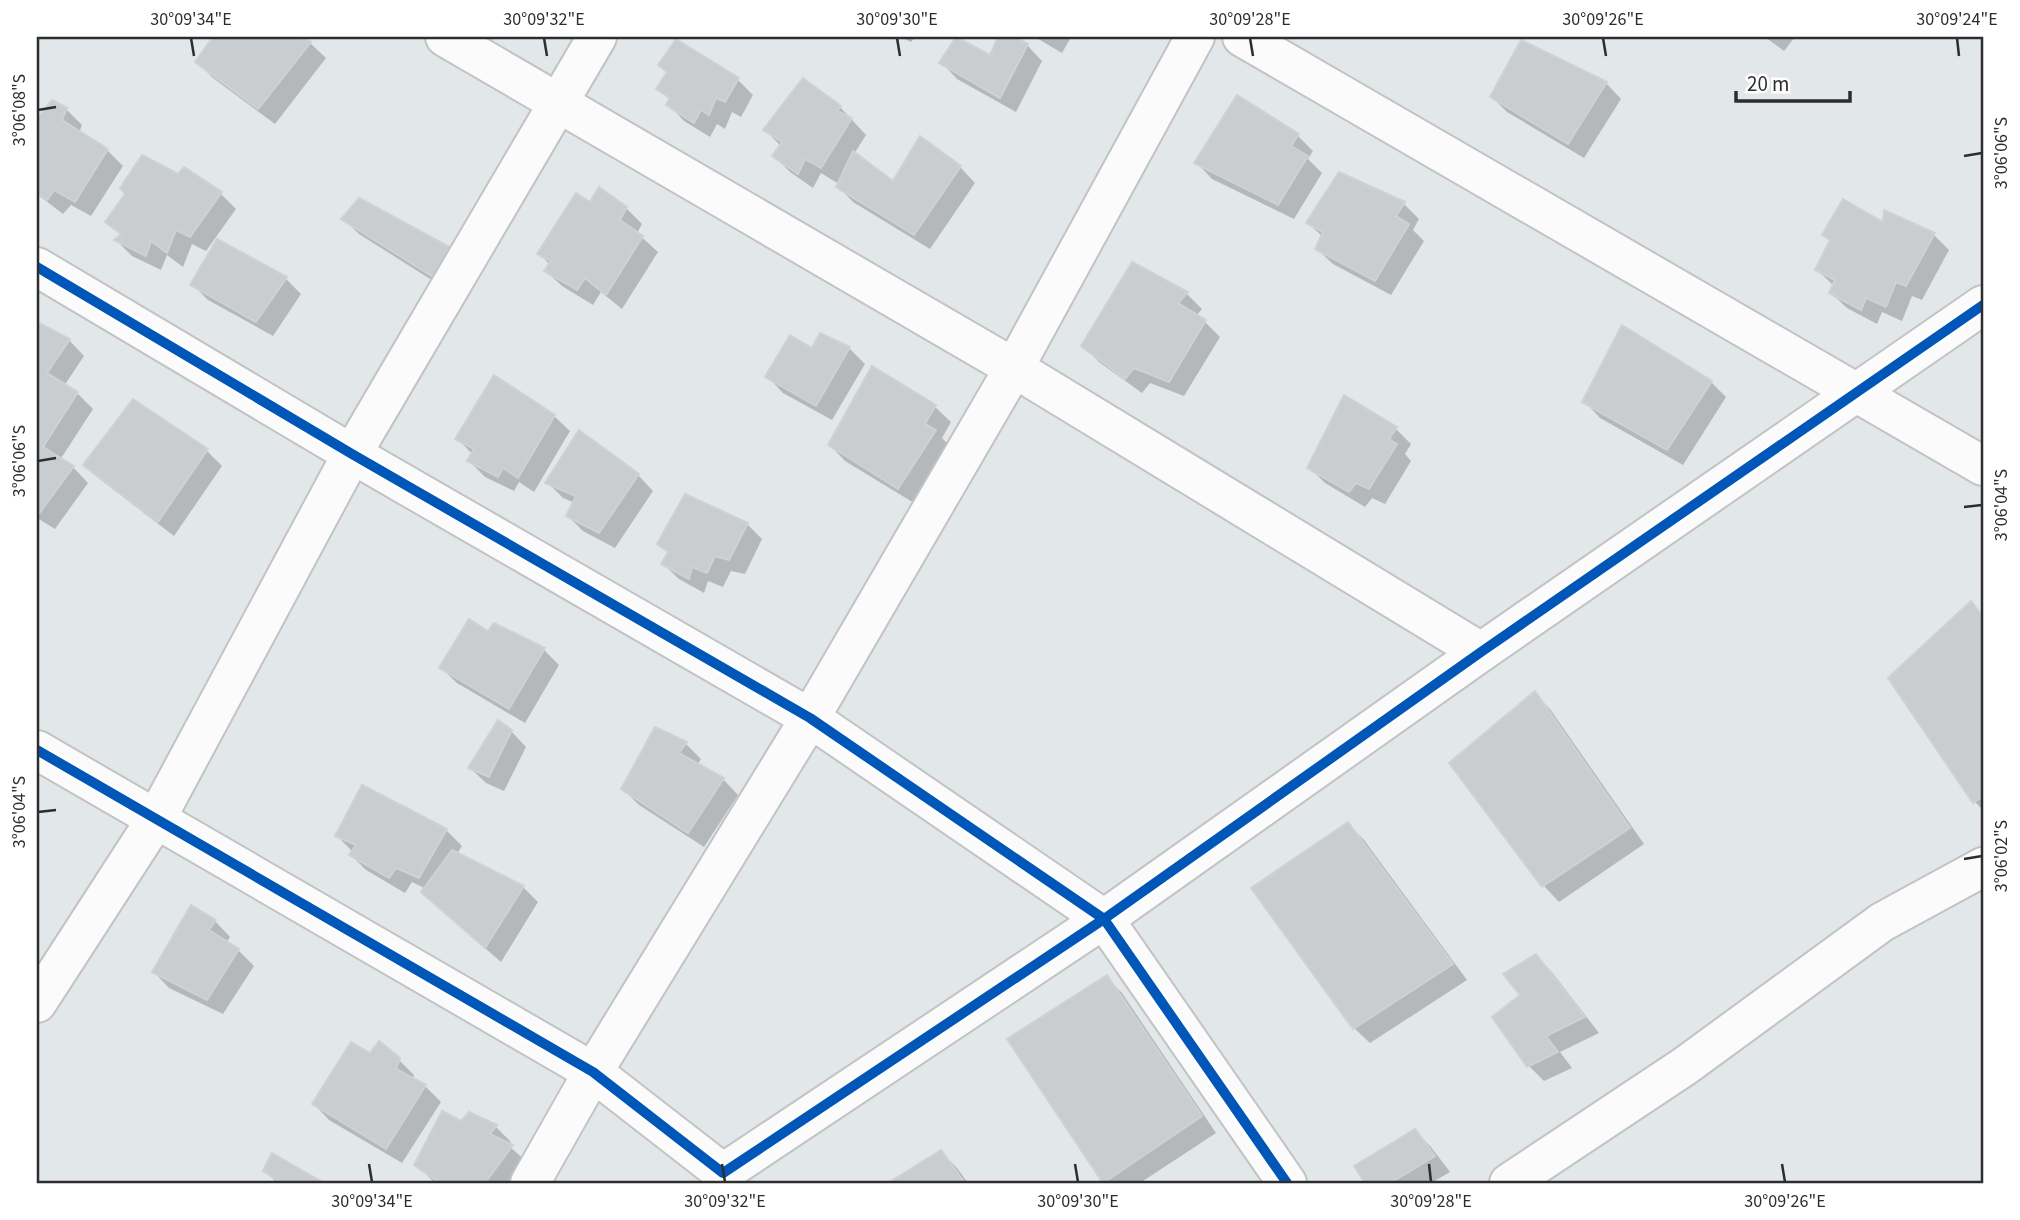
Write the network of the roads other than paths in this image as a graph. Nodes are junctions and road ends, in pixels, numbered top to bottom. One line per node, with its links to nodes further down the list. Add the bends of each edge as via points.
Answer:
1 (444, 37): 5 (street)
2 (597, 37): 5 (street)
3 (1195, 37): 8 (street)
4 (1242, 37): 9 (street)
5 (559, 103): 8 (street); 10 (street)
6 (37, 267): 10 (street)
7 (1983, 305): 9 (street)
8 (1014, 368): 12 (street); 13 (street)
9 (1856, 393): 11 (street); 12 (street)
10 (352, 454): 13 (street); 15 (street)
11 (1983, 466)
12 (1481, 652): 17 (street)
13 (810, 718): 17 (street); 19 (street)
14 (37, 750): 15 (street)
15 (156, 819): 18 (street); 19 (street)
16 (1983, 867): 22 (street, via 1882,922 1685,1066)
17 (1104, 919): 19 (street, via 723,1173); 21 (street)
18 (37, 1003)
19 (593, 1072): 20 (street)
20 (530, 1183)
21 (1287, 1183)
22 (1509, 1183)

